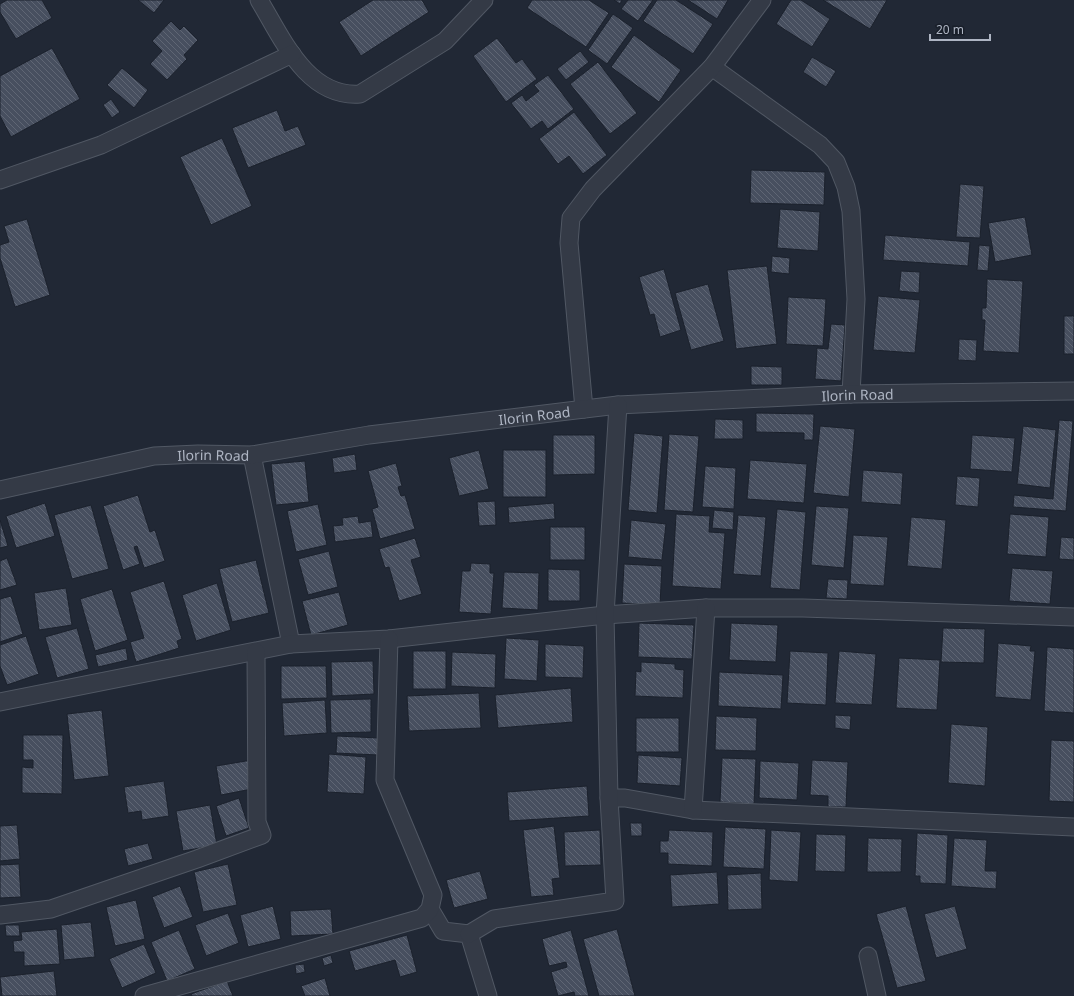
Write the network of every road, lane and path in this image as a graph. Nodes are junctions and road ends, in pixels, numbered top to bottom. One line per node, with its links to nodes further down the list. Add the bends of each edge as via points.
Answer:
1 (259, 0): 4 (street)
2 (484, 0): 4 (street, via 445,41 360,94 348,95 334,91 314,79)
3 (762, 0): 5 (street)
4 (292, 54): 6 (street, via 101,145)
5 (712, 68): 8 (street, via 820,145 836,162 852,211 856,299); 10 (street, via 593,189 571,218 569,243)
6 (0, 180)
7 (1074, 391): 8 (street, Ilorin Road)
8 (851, 394): 9 (street, Ilorin Road)
9 (618, 405): 10 (street, Ilorin Road); 14 (street)
10 (584, 409): 11 (street, Ilorin Road, via 369,435)
11 (252, 455): 12 (street, Ilorin Road, via 154,456); 17 (street)
12 (0, 490)
13 (706, 608): 14 (street); 15 (street, via 879,610); 21 (street)
14 (605, 615): 16 (street); 20 (street)
15 (1074, 617)
16 (389, 639): 17 (street); 23 (street, via 385,780 433,895)
17 (291, 644): 18 (street)
18 (256, 652): 19 (street); 24 (street, via 257,822 262,835 51,909)
19 (0, 702)
20 (608, 798): 21 (street, via 625,798); 25 (street, via 615,901 494,919)
21 (693, 810): 22 (street)
22 (1074, 827)
23 (430, 909): 25 (street, via 443,931); 27 (street, via 422,918)
24 (0, 915)
25 (469, 934): 28 (street)
26 (868, 956): 29 (street)
27 (144, 996)
28 (488, 996)
29 (877, 996)

